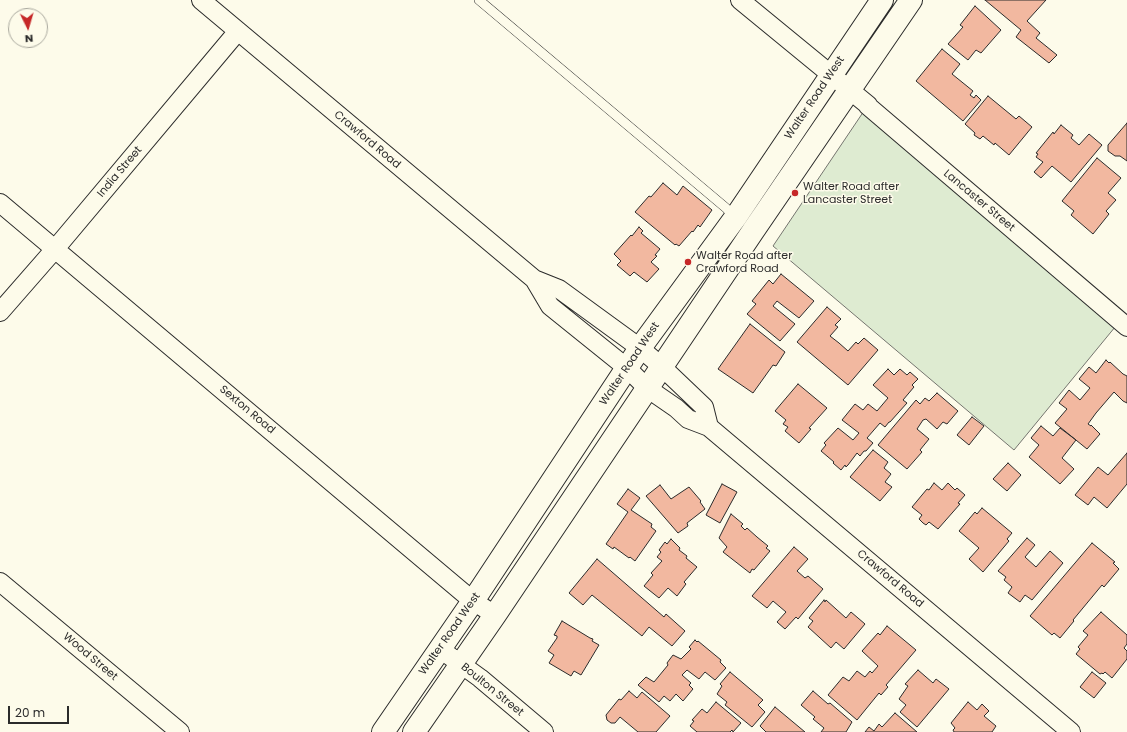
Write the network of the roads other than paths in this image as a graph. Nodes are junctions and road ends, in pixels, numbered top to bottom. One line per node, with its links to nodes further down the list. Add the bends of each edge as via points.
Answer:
1 (201, 0): 6 (street, Crawford Road)
2 (479, 0): 10 (lane)
3 (740, 0): 7 (street, Lancaster Street)
4 (882, 0): 7 (main road, Walter Road West)
5 (911, 0): 8 (main road, Walter Road West)
6 (238, 32): 11 (street, India Street); 12 (street, Crawford Road)
7 (831, 74): 8 (street, Lancaster Street); 10 (main road, Walter Road West)
8 (850, 90): 10 (main road, Walter Road West); 14 (street, Lancaster Street)
9 (0, 203): 11 (street, Sexton Road)
10 (744, 224): 15 (main road, Walter Road West); 16 (main road, Walter Road West)
11 (55, 249): 13 (street, India Street); 21 (street, Sexton Road)
12 (534, 279): 15 (street, Crawford Road, via 559,289); 17 (street, Crawford Road, via 550,306)
13 (0, 312)
14 (1127, 326)
15 (640, 348): 16 (street, Crawford Road); 17 (main road, Walter Road West)
16 (662, 367): 18 (main road, Walter Road West); 19 (street, Crawford Road, via 704,407)
17 (627, 368): 18 (street, Crawford Road); 21 (main road, Walter Road West)
18 (647, 388): 19 (street, Crawford Road, via 688,418); 22 (main road, Walter Road West)
19 (709, 427): 29 (street, Crawford Road)
20 (0, 582): 25 (street, Wood Street)
21 (473, 601): 22 (street, Sexton Road); 23 (main road, Walter Road West)
22 (495, 616): 24 (main road, Walter Road West)
23 (440, 649): 24 (street, Boulton Street); 26 (main road, Walter Road West)
24 (461, 664): 27 (main road, Walter Road West); 28 (street, Boulton Street)
25 (180, 732)
26 (383, 732)
27 (414, 732)
28 (544, 732)
29 (1071, 732)

